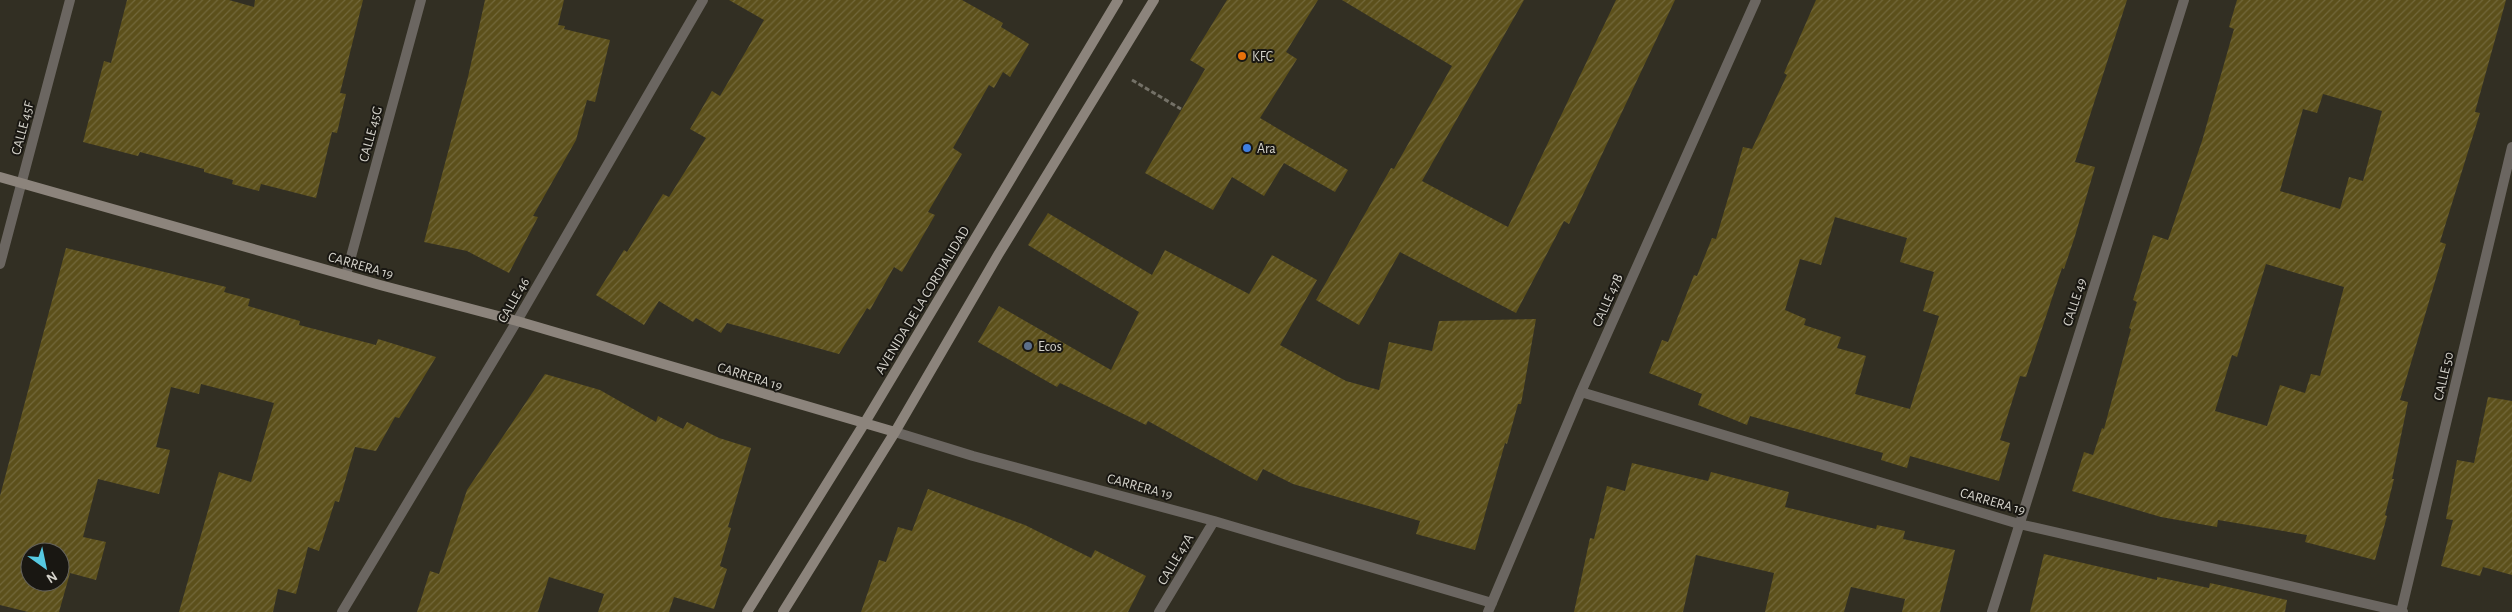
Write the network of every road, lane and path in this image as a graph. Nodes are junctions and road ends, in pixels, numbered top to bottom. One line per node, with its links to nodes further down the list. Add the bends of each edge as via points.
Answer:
1 (70, 0): 12 (street, CALLE 45F)
2 (421, 0): 14 (street, CALLE 45G)
3 (703, 0): 15 (street, CALLE 46)
4 (1118, 0): 17 (main road, AVENIDA DE LA CORDIALIDAD)
5 (1154, 0): 18 (main road)
6 (1756, 0): 16 (street, CALLE 47B)
7 (2184, 0): 20 (street, CALLE 49)
8 (1125, 76): 9 (path)
9 (1181, 109)
10 (2512, 147): 27 (street, CALLE 50)
11 (0, 177): 12 (main road, CARRERA 19)
12 (21, 184): 13 (street, CALLE 45F); 14 (main road, CARRERA 19)
13 (0, 264)
14 (346, 275): 15 (main road, CARRERA 19)
15 (516, 321): 17 (main road, CARRERA 19); 22 (street, CALLE 46)
16 (1582, 392): 20 (street, CARRERA 19); 21 (street, CALLE 47B)
17 (864, 424): 18 (main road, CARRERA 19); 23 (main road, AVENIDA DE LA CORDIALIDAD)
18 (894, 432): 19 (street, CARRERA 19); 24 (main road)
19 (1214, 521): 21 (street, CARRERA 19); 25 (street, CALLE 47A)
20 (2019, 524): 26 (street, CALLE 49); 27 (street, CARRERA 19)
21 (1490, 607)
22 (342, 612)
23 (747, 612)
24 (783, 612)
25 (1159, 612)
26 (1992, 612)
27 (2402, 612)

